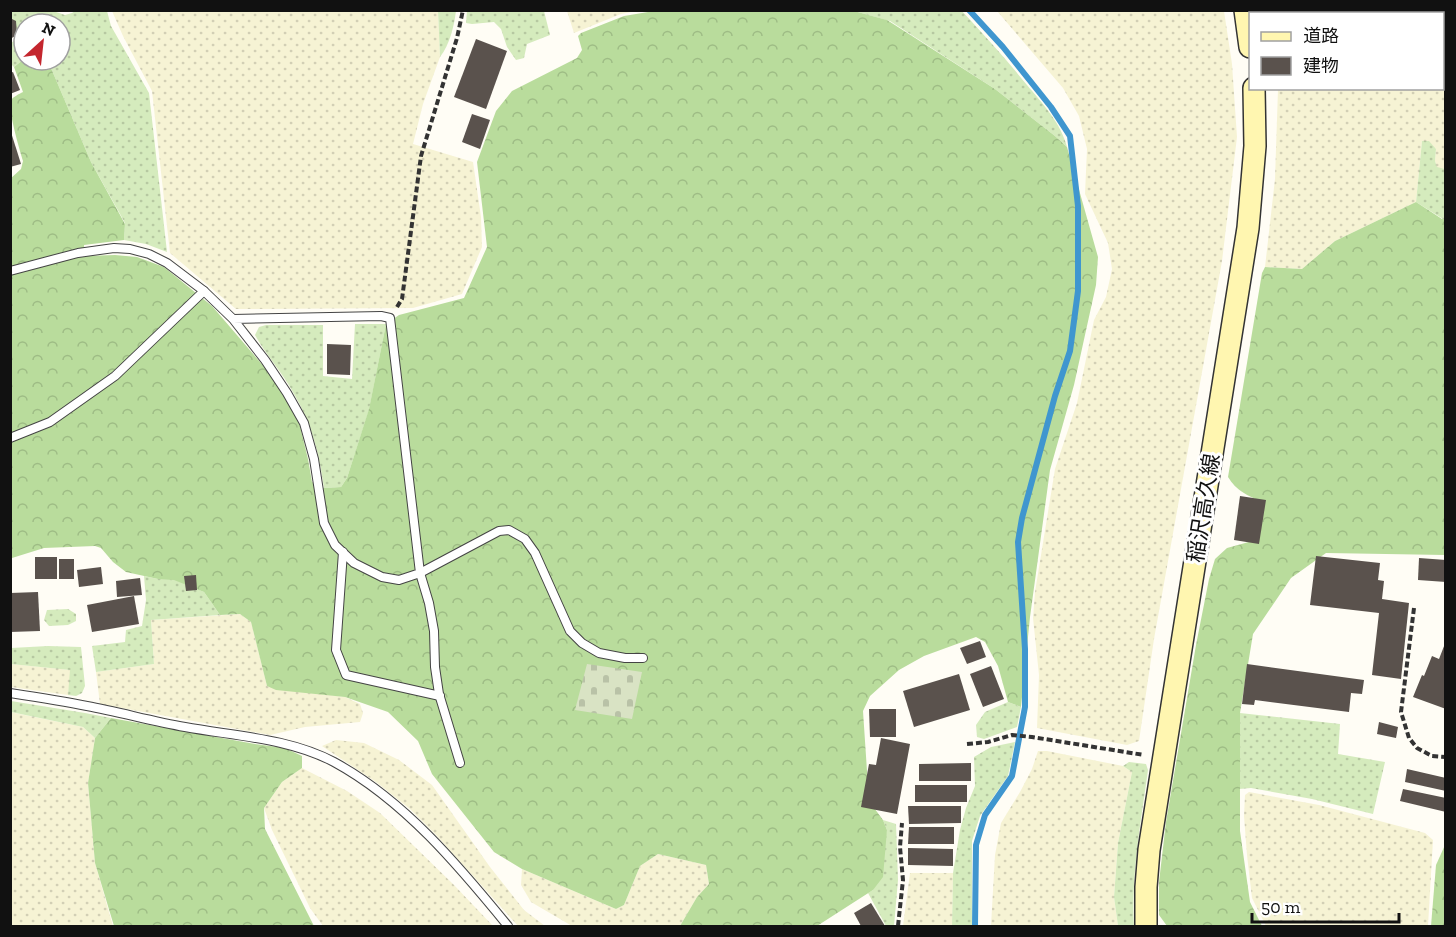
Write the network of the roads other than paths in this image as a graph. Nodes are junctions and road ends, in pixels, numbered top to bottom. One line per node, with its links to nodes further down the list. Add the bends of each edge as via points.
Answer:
1 (1245, 10): 2 (main road)
2 (1249, 35)
3 (1254, 90): 15 (main road, 稲沢高久線, via 1255,146 1248,228 1149,850)
4 (10, 271): 5 (lane, via 78,253 130,249 167,263)
5 (204, 291): 6 (lane); 7 (lane, via 115,376 50,422)
6 (233, 319): 8 (lane, via 265,360 304,423 324,523 334,545); 9 (lane, via 390,318)
7 (10, 438)
8 (343, 552): 9 (lane, via 354,563 382,577 399,580); 12 (lane, via 336,650 346,675)
9 (420, 573): 10 (lane, via 499,531 509,530 525,539 535,553 570,631 582,643 599,653); 12 (lane, via 434,631)
10 (643, 658)
11 (10, 693): 14 (lane, via 292,745 333,762 384,795 419,826)
12 (440, 696): 13 (lane)
13 (460, 763)
14 (508, 927)
15 (1146, 927)

